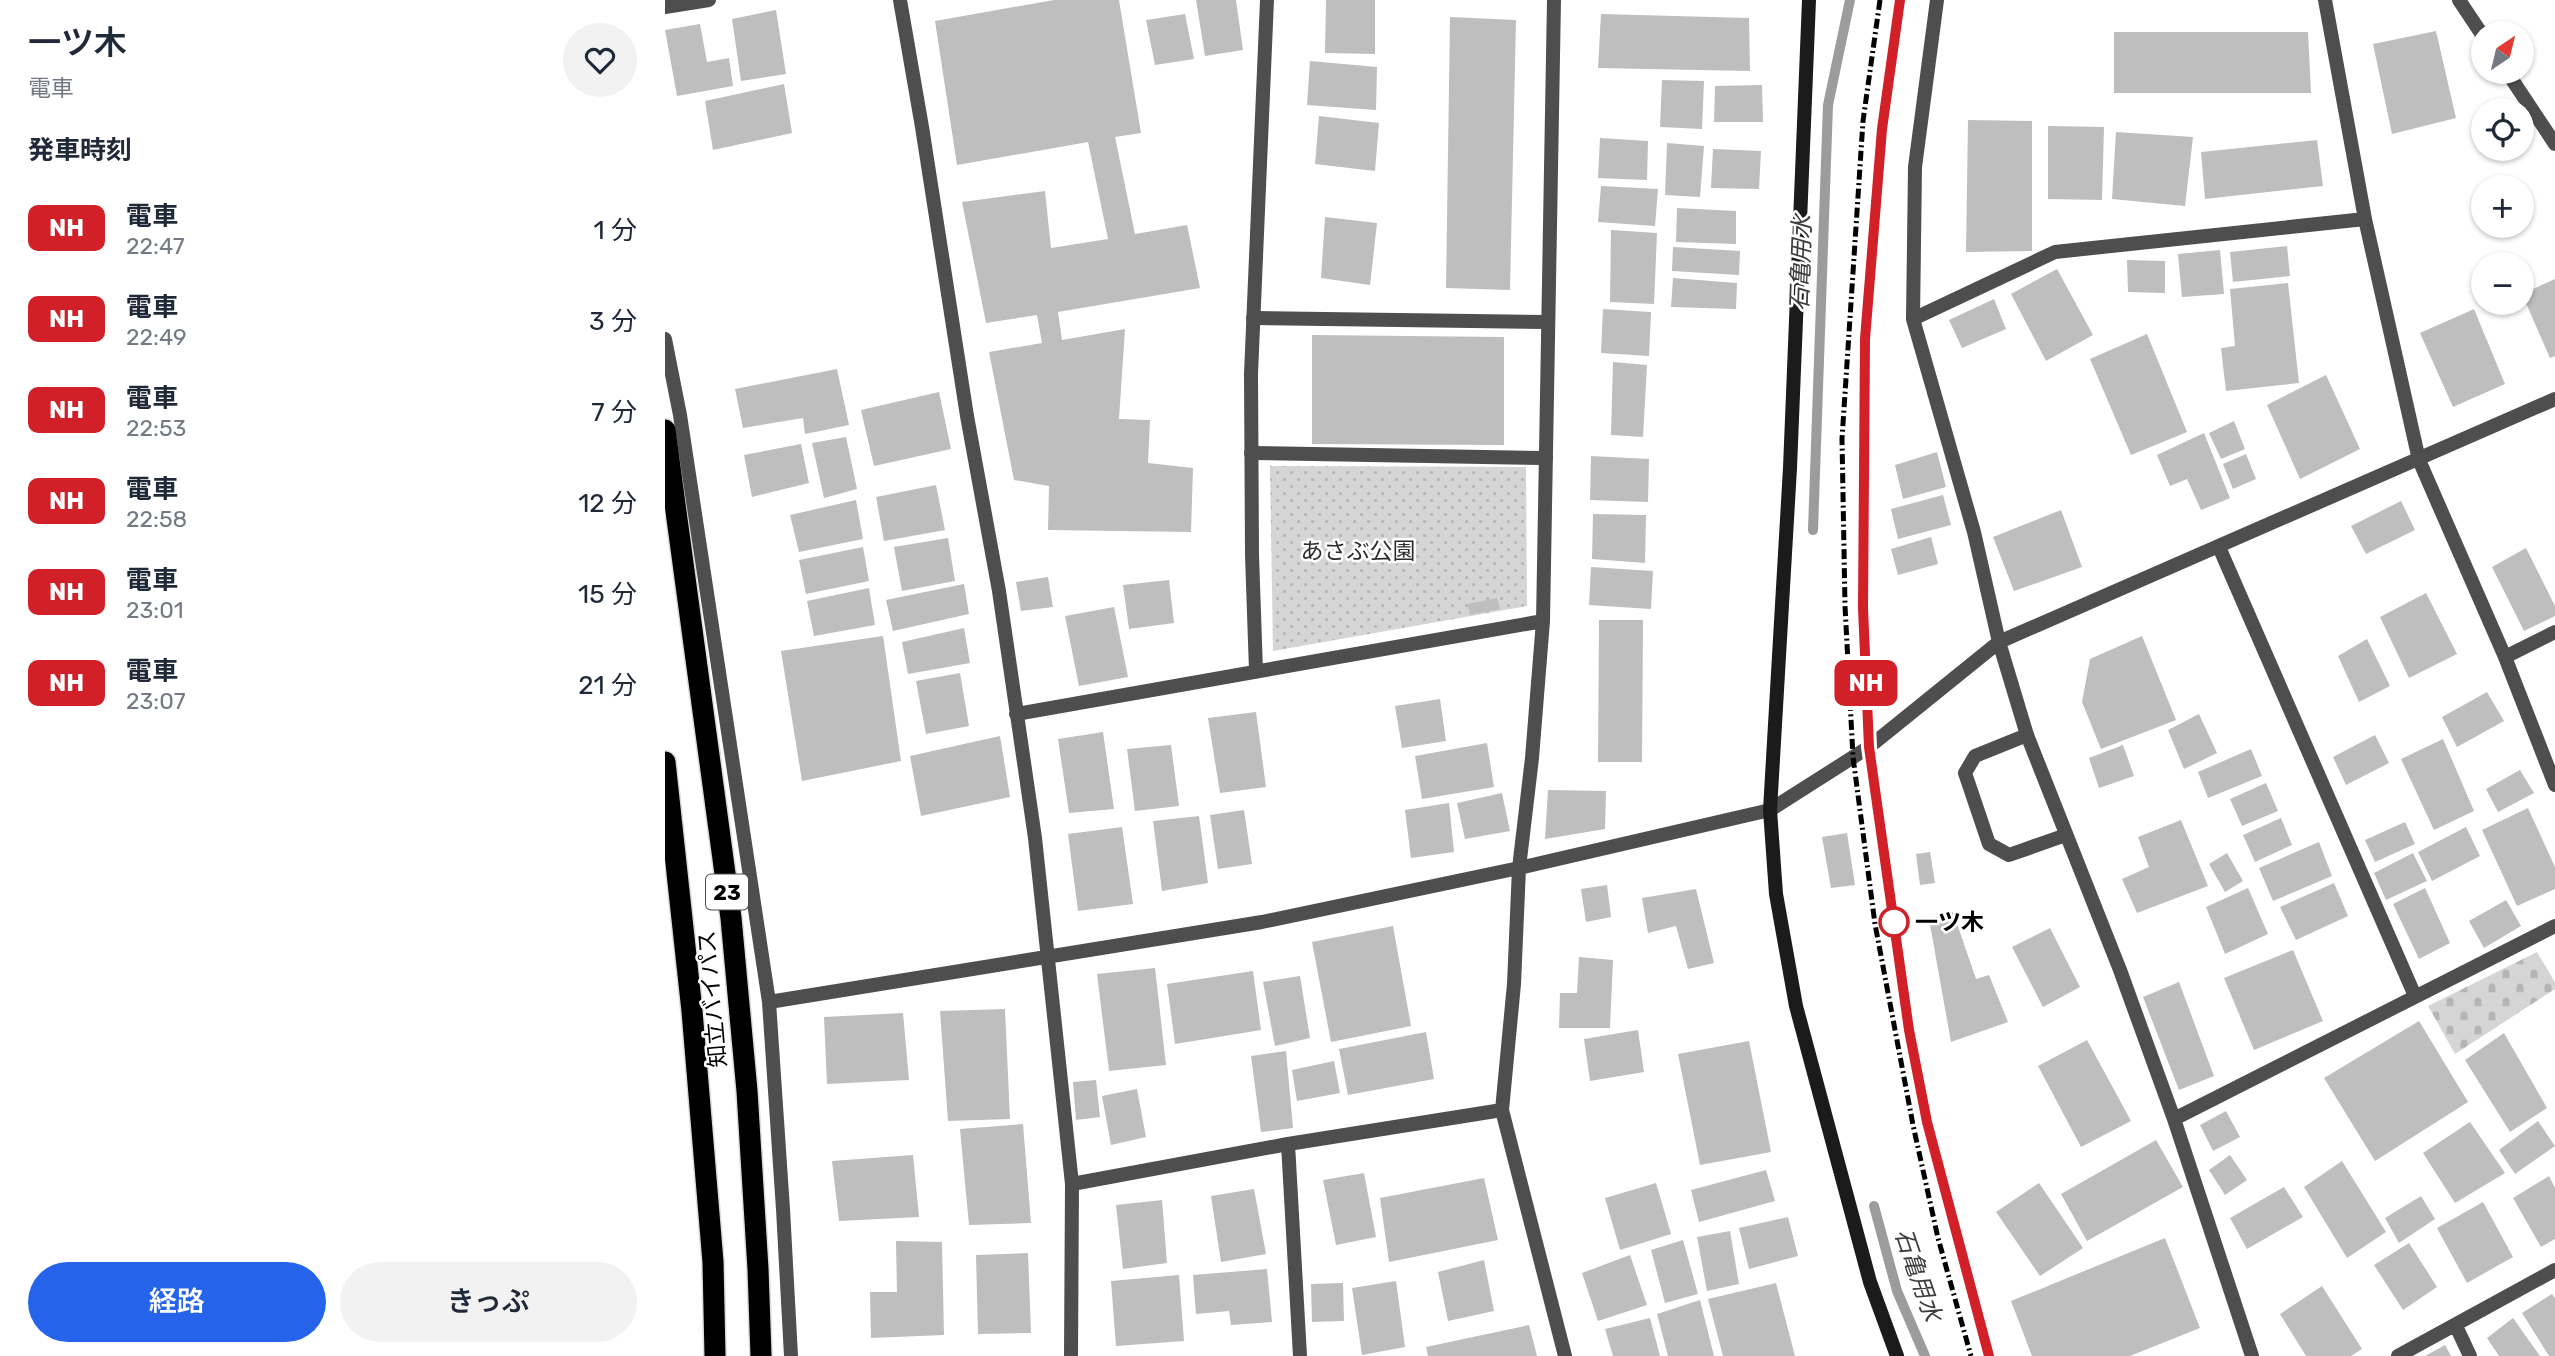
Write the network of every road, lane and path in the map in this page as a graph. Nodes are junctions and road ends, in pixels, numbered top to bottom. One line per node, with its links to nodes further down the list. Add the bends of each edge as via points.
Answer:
1 (709, 0): 9 (street)
2 (899, 0): 29 (street)
3 (1267, 0): 14 (street)
4 (1553, 0): 16 (street)
5 (1809, 0): 33 (street, via 1790,468)
6 (1937, 0): 15 (street, via 1915,167)
7 (2325, 0): 13 (street)
8 (2459, 0): 10 (street)
9 (665, 7)
10 (2473, 21)
11 (2515, 84): 12 (street)
12 (2555, 144)
13 (2365, 219): 15 (street, via 2055,252); 22 (street)
14 (1253, 318): 16 (street); 20 (street)
15 (1913, 318): 26 (street, via 1974,531)
16 (1547, 322): 21 (street)
17 (665, 340): 39 (street)
18 (2555, 399): 22 (street)
19 (665, 430): 47 (highway, 知立バイパス / 23, via 731,918 747,1091)
20 (1251, 453): 21 (street); 28 (street)
21 (1546, 458): 24 (street)
22 (2419, 460): 23 (street); 27 (street)
23 (2218, 547): 26 (street); 38 (street)
24 (1543, 621): 28 (street); 35 (street)
25 (2555, 632): 27 (street)
26 (1999, 642): 30 (street); 33 (street, via 1869,747)
27 (2505, 657): 32 (street)
28 (1256, 671): 29 (street)
29 (1016, 714): 37 (street)
30 (2027, 735): 34 (street); 34 (street, via 1975,755 1965,773 1989,844 2009,855)
31 (665, 762): 46 (highway, 知立バイパス / 23, via 695,1037 713,1262)
32 (2555, 785)
33 (1770, 810): 35 (street); 52 (street, via 1776,894 1796,1006 1870,1282)
34 (2066, 835): 41 (street)
35 (1519, 868): 37 (street, via 1262,922); 40 (street)
36 (2555, 926): 38 (street)
37 (1047, 959): 39 (street); 43 (street)
38 (2415, 996): 41 (street)
39 (769, 1002): 48 (street)
40 (1502, 1110): 42 (street); 51 (street)
41 (2174, 1119): 53 (street)
42 (1288, 1144): 43 (street); 50 (street)
43 (1072, 1184): 49 (street)
44 (2555, 1269): 45 (street)
45 (2456, 1326): 54 (street); 55 (street)
46 (715, 1356)
47 (761, 1356)
48 (791, 1356)
49 (1071, 1356)
50 (1300, 1356)
51 (1565, 1356)
52 (1897, 1356)
53 (2252, 1356)
54 (2398, 1356)
55 (2470, 1356)

